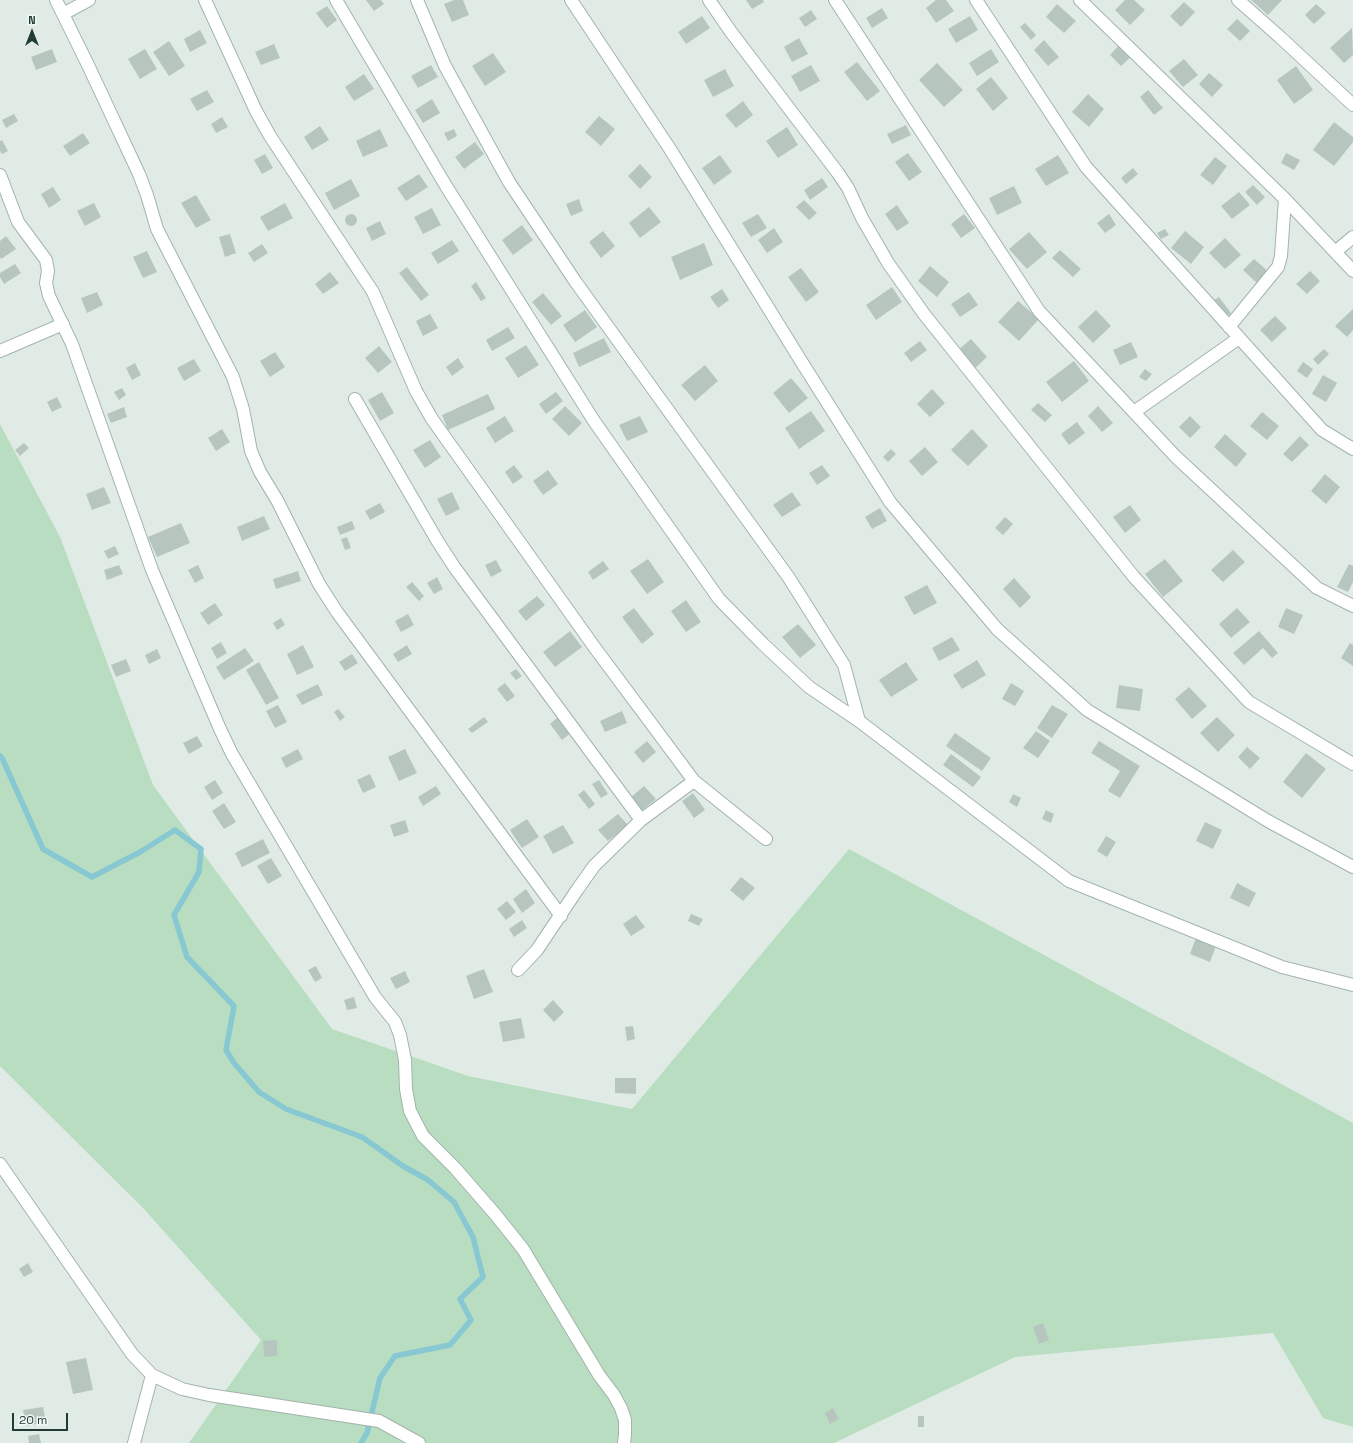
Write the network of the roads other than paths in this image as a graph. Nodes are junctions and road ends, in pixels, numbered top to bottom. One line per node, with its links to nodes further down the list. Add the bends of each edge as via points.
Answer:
1 (56, 0): 12 (street)
2 (89, 0): 12 (street)
3 (205, 0): 29 (street, via 263,124 373,292 416,391 432,419 595,648)
4 (336, 0): 27 (street, via 446,186 594,421 719,599 808,687)
5 (417, 0): 27 (street, via 445,66 509,182 575,281 789,578 844,665)
6 (571, 0): 32 (street, via 670,149 890,502 997,629 1087,710 1268,821)
7 (709, 0): 28 (street, via 838,172 888,263 924,314 1134,577 1249,702)
8 (835, 0): 24 (street, via 1039,311)
9 (976, 0): 20 (street, via 1086,167)
10 (1080, 0): 15 (street)
11 (1238, 0): 13 (street)
12 (63, 14): 33 (street, via 139,174 157,229 233,376 243,409 251,451 260,472 319,584)
13 (1353, 106)
14 (0, 175): 19 (street, via 18,222 46,260 49,296)
15 (1285, 199): 17 (street); 20 (street, via 1278,267)
16 (1353, 237): 17 (street)
17 (1335, 252): 18 (street)
18 (1353, 271)
19 (63, 324): 22 (street); 40 (street, via 152,570 232,754 375,997 395,1022 405,1060 410,1111 423,1136 456,1168 523,1249 621,1408 625,1420)
20 (1229, 327): 21 (street)
21 (1239, 338): 24 (street); 25 (street, via 1322,430)
22 (0, 351)
23 (355, 399): 30 (street, via 455,568)
24 (1134, 412): 26 (street, via 1176,457 1318,588)
25 (1353, 449)
26 (1353, 606)
27 (860, 722): 35 (street, via 1069,881 1282,967)
28 (1353, 764)
29 (694, 781): 30 (street); 31 (street)
30 (641, 820): 33 (street, via 594,866)
31 (766, 839)
32 (1353, 867)
33 (561, 916): 34 (street, via 537,950)
34 (518, 970)
35 (1353, 985)
36 (0, 1164): 37 (street, via 132,1354)
37 (152, 1375): 38 (street); 39 (street, via 182,1389 209,1395 379,1421)
38 (134, 1443)
39 (419, 1443)
40 (624, 1443)

